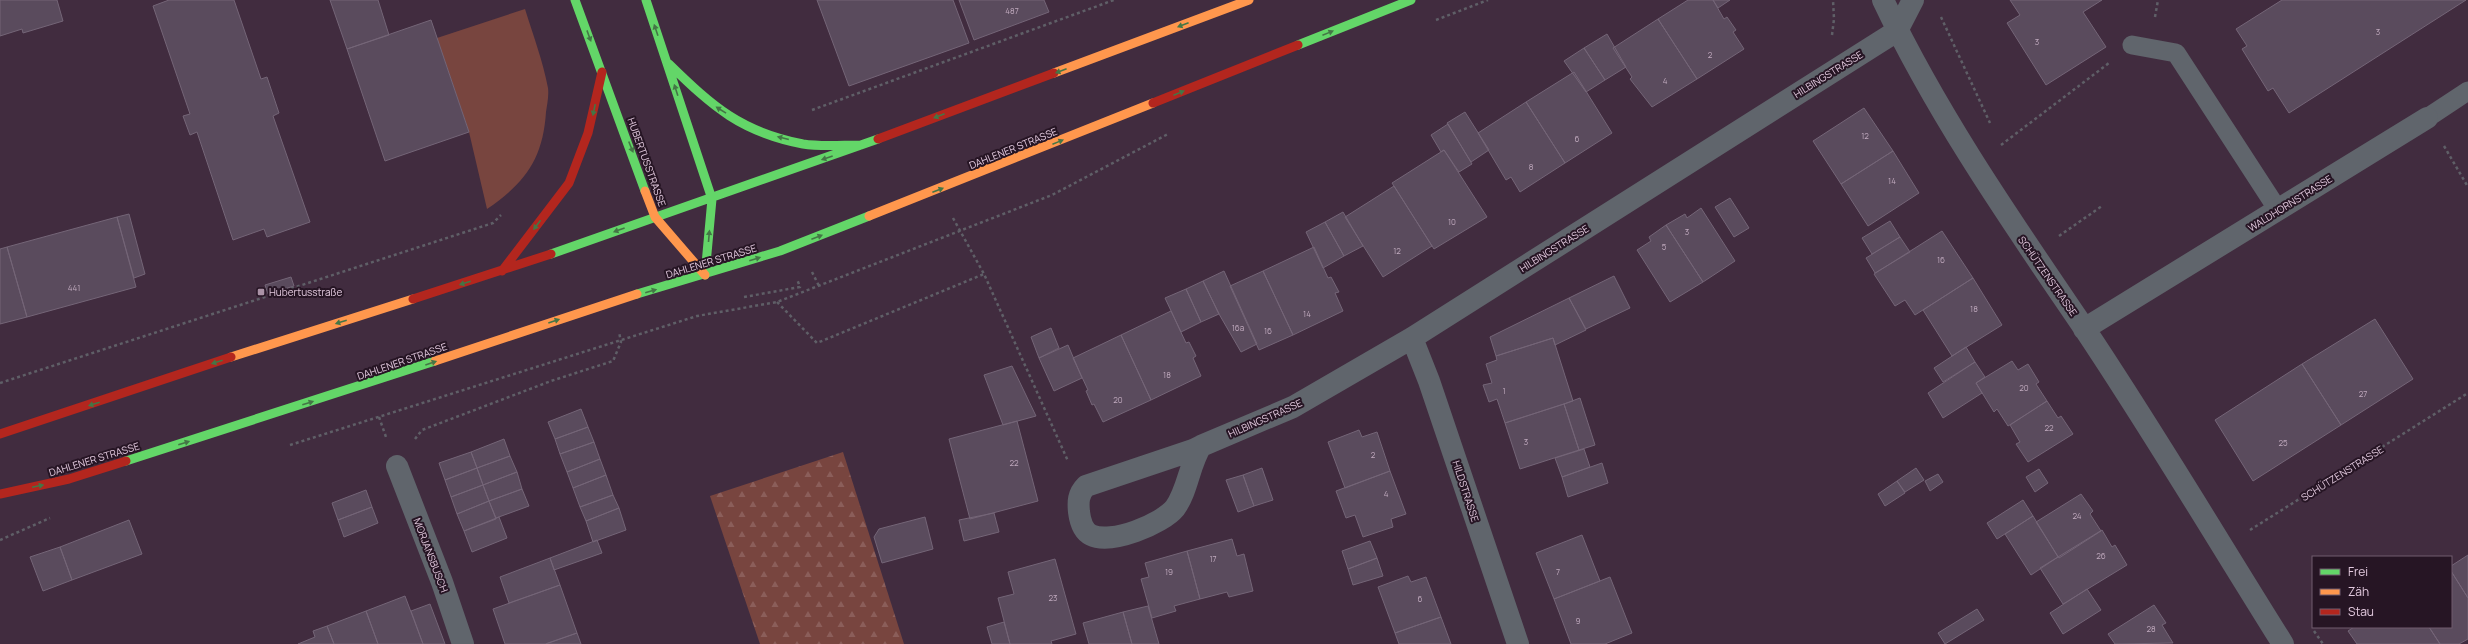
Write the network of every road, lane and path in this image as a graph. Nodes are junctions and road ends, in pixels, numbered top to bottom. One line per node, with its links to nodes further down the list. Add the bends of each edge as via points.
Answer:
1 (576, 0): 12 (main road, HUBERTUSSTRASSE, one-way to 12)
2 (646, 0): 11 (main road, one-way to 2)
3 (1114, 0): 14 (path)
4 (1249, 0): 18 (main road, one-way to 18)
5 (1411, 0): 22 (main road, DAHLENER STRASSE, one-way to 5)
6 (1883, 0): 9 (street, SCHÜTZENSTRASSE)
7 (1913, 0): 9 (street)
8 (1940, 14): 16 (path)
9 (1898, 31): 35 (street, SCHÜTZENSTRASSE, via 1974,164); 36 (street, HILBINGSTRASSE)
10 (2132, 45): 19 (path); 26 (lane, via 2176,53)
11 (666, 60): 18 (main road, one-way to 11, via 804,144 754,131 709,103); 24 (main road, one-way to 11)
12 (602, 72): 28 (main road, HUBERTUSSTRASSE, one-way to 28, via 639,166); 31 (main road, one-way to 31, via 588,133 569,183)
13 (2468, 91): 15 (lane)
14 (808, 110)
15 (2427, 118): 21 (path); 26 (street, WALDHORNSTRASSE)
16 (1991, 125)
17 (1997, 139): 19 (path)
18 (863, 145): 24 (main road, one-way to 24)
19 (2000, 146): 20 (path)
20 (2004, 152)
21 (2468, 187)
22 (938, 190): 30 (path); 33 (main road, DAHLENER STRASSE, one-way to 22, via 780,251)
23 (1052, 195): 30 (path)
24 (712, 199): 28 (main road); 33 (main road, one-way to 24)
25 (2102, 206): 29 (path, via 2058,236)
26 (2278, 210): 35 (street, WALDHORNSTRASSE)
27 (503, 213): 37 (path, via 492,223)
28 (655, 217): 31 (main road, one-way to 31); 33 (main road, HUBERTUSSTRASSE)
29 (2054, 230)
30 (960, 231): 32 (path); 34 (path)
31 (502, 272): 40 (main road, one-way to 40, via 320,328)
32 (984, 274): 34 (path, via 817,343); 43 (path)
33 (705, 275): 38 (main road, DAHLENER STRASSE, one-way to 33, via 613,301)
34 (777, 302): 42 (path, via 697,316 621,342 613,360 422,430)
35 (2084, 329): 45 (street, SCHÜTZENSTRASSE)
36 (1412, 338): 41 (street, HILBINGSTRASSE, via 1293,407); 47 (street, HILDSTRASSE)
37 (0, 383)
38 (368, 384): 42 (path); 44 (main road, DAHLENER STRASSE, one-way to 38, via 69,480)
39 (2468, 393): 45 (path, SCHÜTZENSTRASSE)
40 (0, 434)
41 (1201, 446): 43 (street, HILBINGSTRASSE, via 1086,486); 43 (street, via 1175,507 1162,520 1148,527 1109,538 1091,535 1079,517 1079,498)
42 (397, 466): 46 (street, MORJANSBUSCH)
43 (1082, 490)
44 (0, 494)
45 (2222, 548): 48 (street, SCHÜTZENSTRASSE)
46 (463, 644)
47 (1518, 644)
48 (2283, 644)

